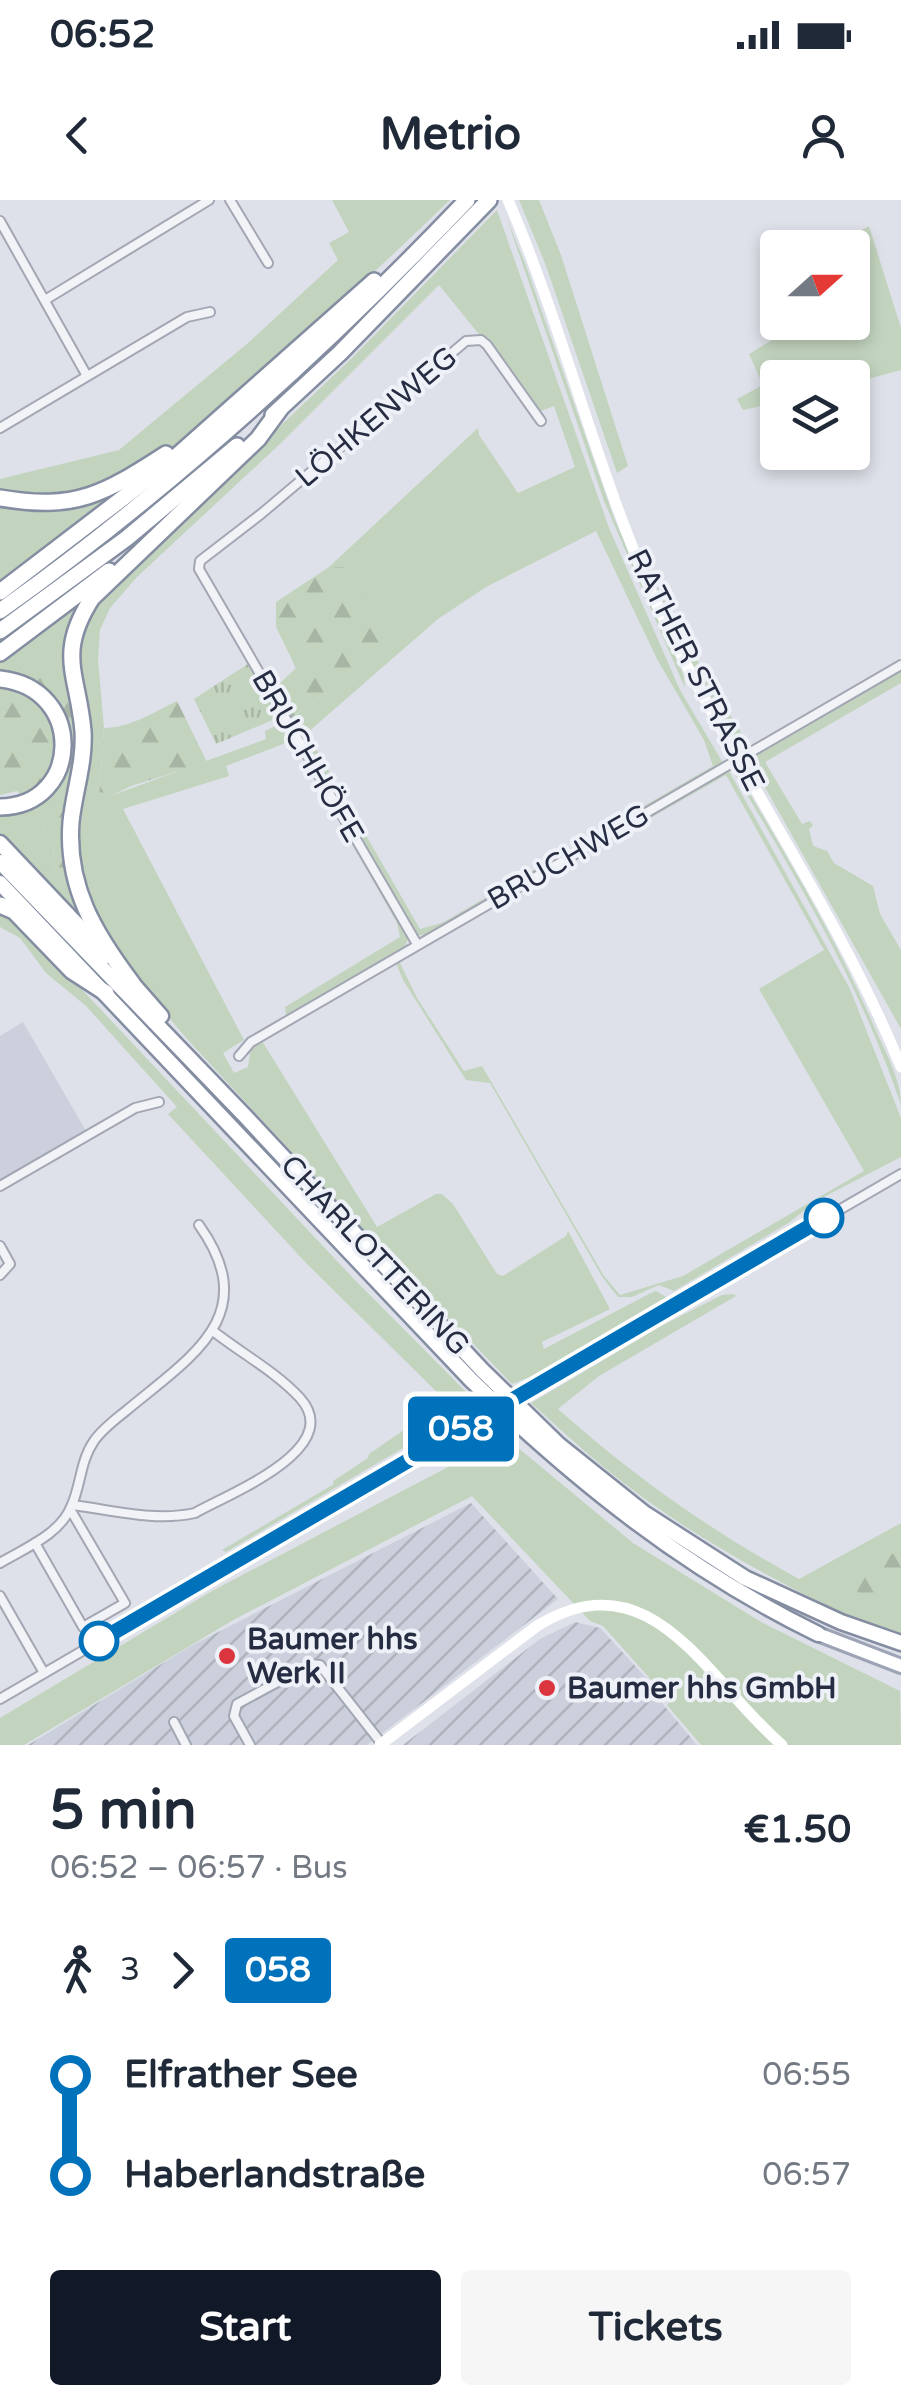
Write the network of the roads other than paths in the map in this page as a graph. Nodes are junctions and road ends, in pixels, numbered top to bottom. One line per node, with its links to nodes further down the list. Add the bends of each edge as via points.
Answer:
1 (209, 200): 9 (street)
2 (230, 200): 8 (street)
3 (467, 200): 7 (highway)
4 (489, 200): 13 (highway)
5 (510, 204): 25 (main road, RATHER STRASSE, via 632,545)
6 (0, 222): 9 (street)
7 (439, 229): 12 (highway); 20 (highway, via 258,407)
8 (268, 263)
9 (45, 300): 11 (street)
10 (210, 312): 11 (street, via 187,318)
11 (88, 376): 15 (street)
12 (254, 388): 16 (highway, via 103,492 45,505); 19 (highway, via 170,462)
13 (280, 409): 17 (highway); 21 (highway, via 127,538)
14 (542, 421): 18 (street, LÖHKENWEG, via 487,345 466,341 206,554)
15 (0, 428)
16 (0, 498)
17 (156, 535): 22 (highway); 32 (highway, via 92,598 71,651 83,732 71,821 73,874 91,924)
18 (199, 569): 31 (street, BRUCHHÖFE)
19 (0, 592)
20 (0, 611)
21 (0, 631)
22 (0, 652)
23 (901, 665): 25 (street, BRUCHWEG)
24 (0, 679): 26 (highway, via 34,688 60,720 64,738 63,757 46,788 29,801)
25 (738, 760): 31 (street, BRUCHWEG); 35 (main road, RATHER STRASSE, via 822,905)
26 (0, 807)
27 (0, 843): 32 (highway)
28 (0, 862): 37 (highway, CHARLOTTERING)
29 (0, 883): 33 (highway, CHARLOTTERING)
30 (0, 905): 33 (highway)
31 (417, 944): 34 (street, BRUCHWEG, via 251,1042)
32 (132, 983): 37 (highway)
33 (106, 993): 48 (highway, CHARLOTTERING, via 550,1456 687,1560)
34 (239, 1056)
35 (901, 1067)
36 (159, 1102): 39 (street, via 135,1108)
37 (245, 1116): 49 (highway, CHARLOTTERING, via 482,1370 644,1513 745,1578)
38 (901, 1174): 51 (street, bridge)
39 (0, 1186)
40 (199, 1225): 43 (street, via 222,1268 224,1290)
41 (0, 1246): 42 (street, via 10,1264)
42 (0, 1274)
43 (213, 1331): 44 (street, via 199,1352 94,1440); 44 (street, via 303,1401 310,1434 298,1453 195,1513 158,1518)
44 (71, 1507): 45 (street); 45 (street, via 126,1603 83,1627)
45 (35, 1543): 46 (street)
46 (0, 1563)
47 (0, 1596): 51 (street)
48 (818, 1634): 50 (main road, CHARLOTTERING)
49 (901, 1643)
50 (899, 1666)
51 (44, 1673): 52 (street)
52 (0, 1699)
53 (174, 1722): 55 (street)
54 (381, 1744): 56 (street, via 320,1665 311,1664 237,1704 234,1716); 57 (main road, via 537,1626 596,1602 630,1607 662,1623)
55 (186, 1745)
56 (250, 1745)
57 (782, 1745)

